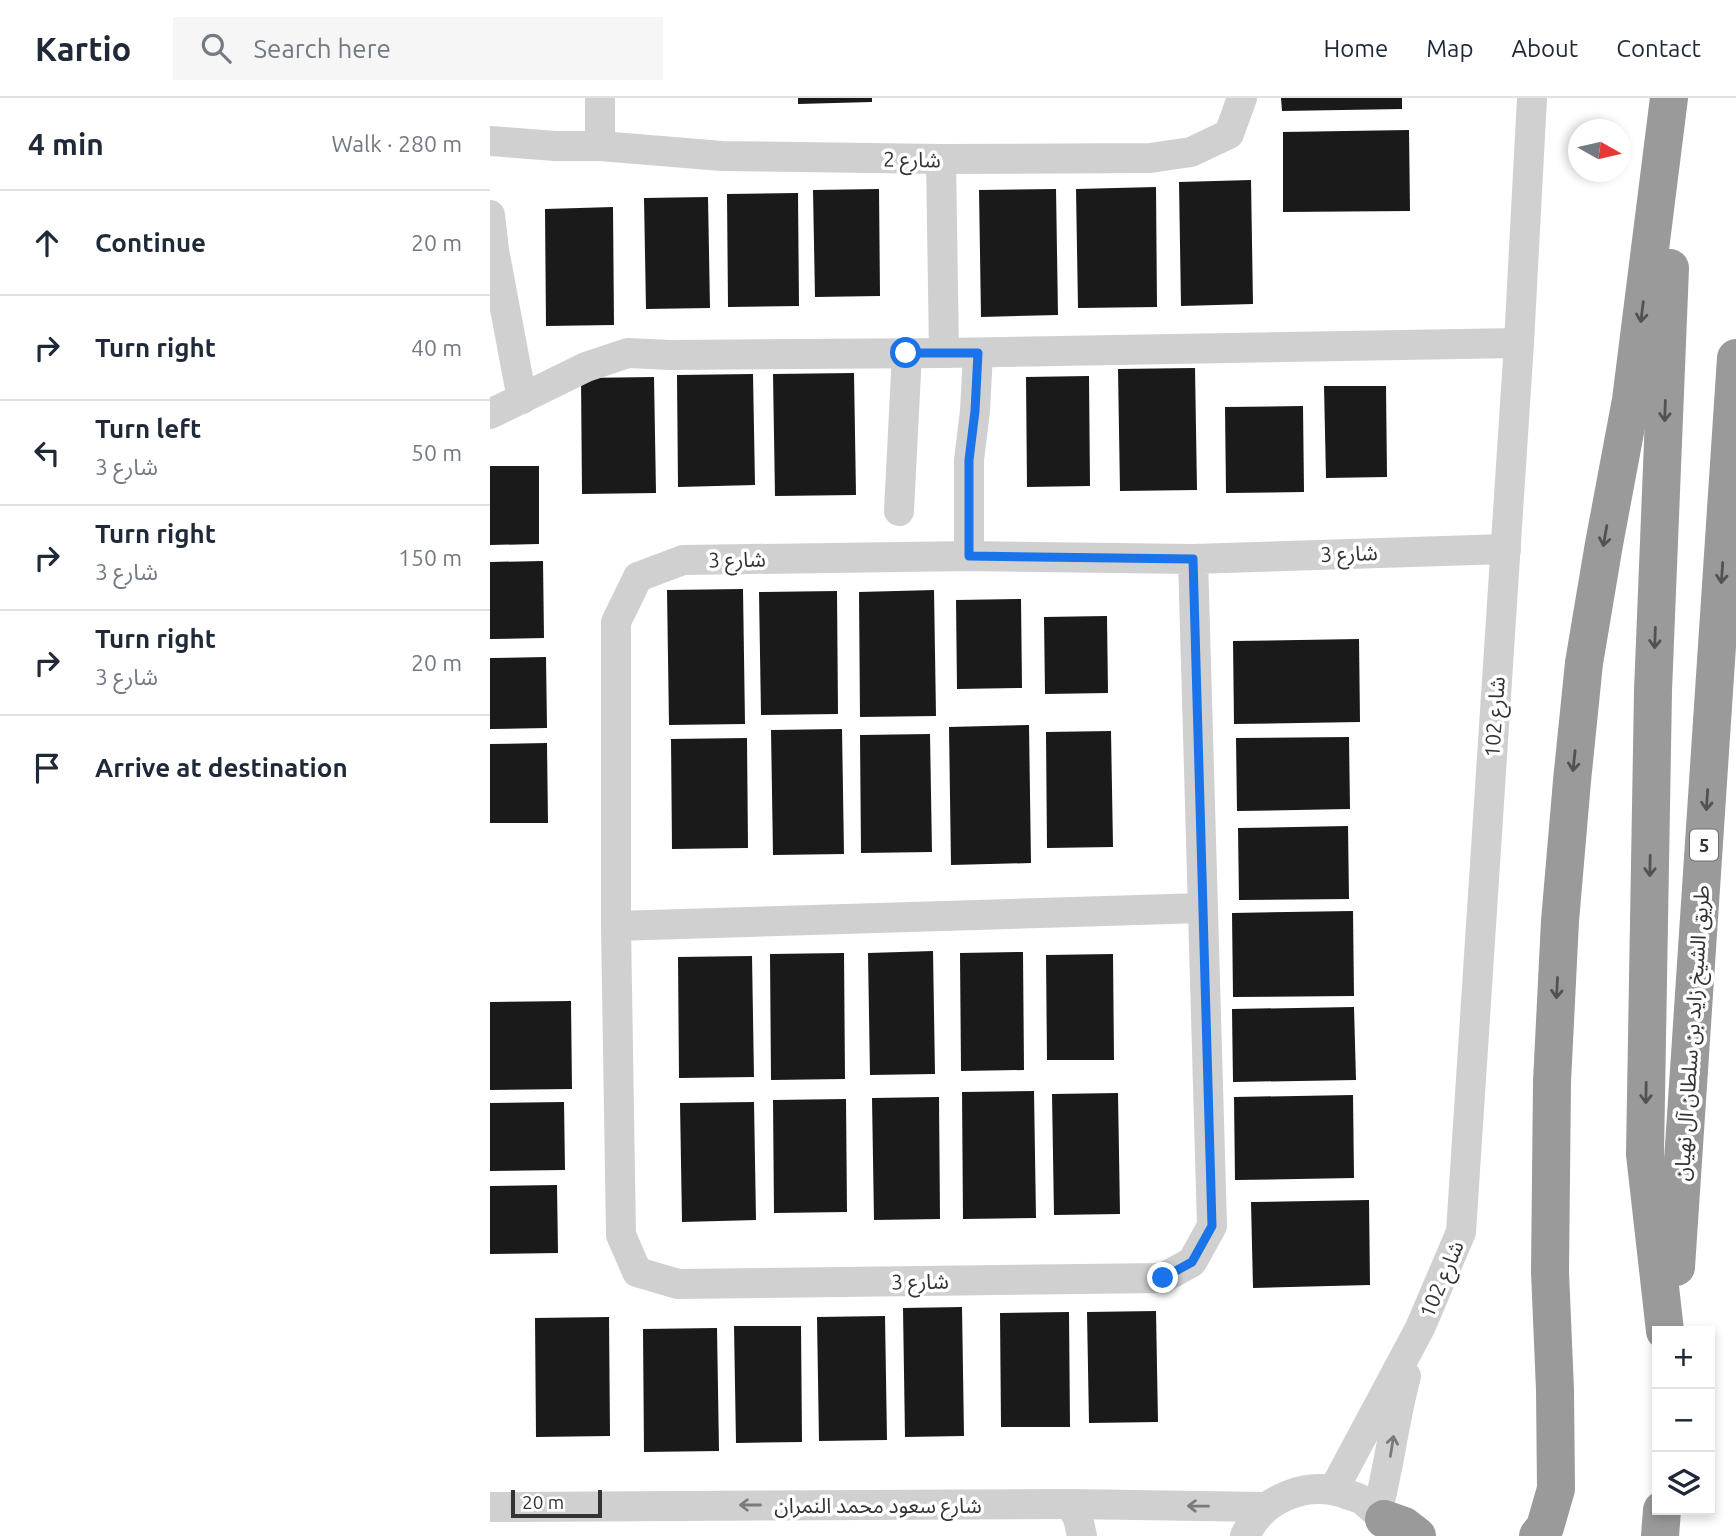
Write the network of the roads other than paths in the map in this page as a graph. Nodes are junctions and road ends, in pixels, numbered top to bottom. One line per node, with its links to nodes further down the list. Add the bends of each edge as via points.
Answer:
1 (600, 98): 7 (street)
2 (1242, 98): 8 (street, شارع 2, via 1229,134 1191,152 1150,159)
3 (1532, 98): 10 (street, شارع 102)
4 (1669, 98): 34 (highway, one-way to 34, via 1631,400 1584,663 1572,781 1552,1082 1549,1272 1556,1489)
5 (1678, 98): 23 (highway, one-way to 23, via 1653,691 1645,1154)
6 (490, 141): 7 (street, شارع 2)
7 (600, 146): 8 (street, شارع 2, via 722,156)
8 (942, 159): 12 (street)
9 (490, 215): 15 (street)
10 (1519, 343): 13 (street); 18 (street, شارع 102)
11 (906, 353): 12 (street); 15 (street, via 628,353 586,367); 17 (street)
12 (944, 353): 13 (street)
13 (978, 353): 19 (street, via 969,460)
14 (1736, 358): 24 (highway, طريق الشيخ زايد بن سلطان آل نهيان / 5, one-way to 24)
15 (522, 399): 16 (street)
16 (490, 414)
17 (899, 510)
18 (1506, 549): 20 (street, شارع 3); 25 (street, شارع 102, via 1461,1232)
19 (969, 556): 20 (street, شارع 3); 22 (street, شارع 3, via 683,560 638,576 616,622)
20 (1193, 559): 21 (street, شارع 3)
21 (1203, 908): 22 (street); 22 (street, شارع 3, via 1212,1226 1192,1262 1163,1278 678,1284 637,1272 621,1235)
22 (616, 926)
23 (1664, 1326)
24 (1671, 1326)
25 (1420, 1328): 26 (street, شارع 102); 31 (street, شارع 102, one-way to 25, via 1388,1467 1397,1410)
26 (1334, 1489): 29 (street, via 1286,1495); 31 (street, via 1362,1500)
27 (1070, 1504): 28 (street, شارع سعود محمد النمران, one-way to 28); 29 (street, شارع سعود محمد النمران, one-way to 27); 32 (street)
28 (490, 1507)
29 (1266, 1507): 33 (street)
30 (1662, 1515): 35 (highway)
31 (1393, 1526)
32 (1082, 1536)
33 (1244, 1536)
34 (1538, 1536)
35 (1660, 1536)

